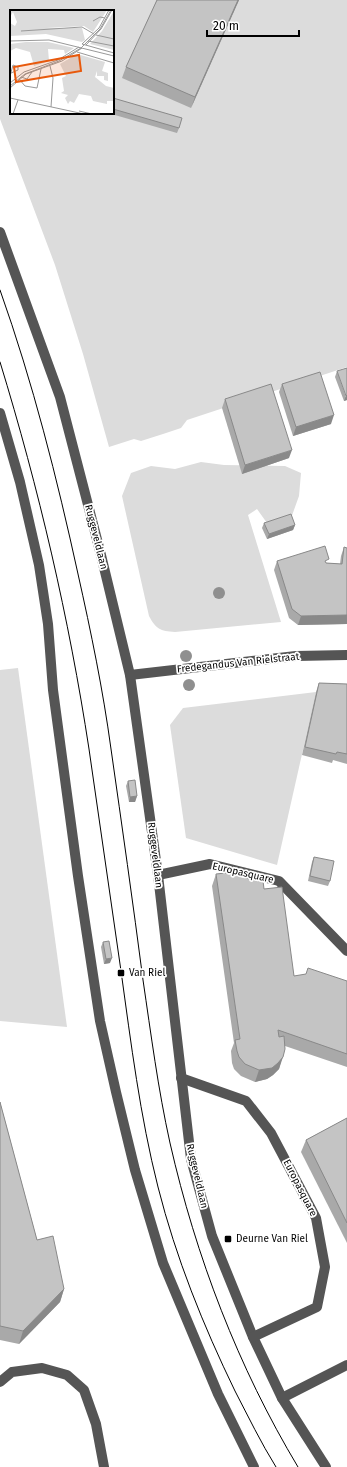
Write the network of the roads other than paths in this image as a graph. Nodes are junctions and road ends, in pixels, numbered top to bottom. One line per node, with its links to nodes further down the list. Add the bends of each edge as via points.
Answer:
1 (0, 232): 4 (street, Ruggeveldlaan, via 60,397)
2 (0, 413): 13 (street, via 20,482 39,565 79,884 100,1021 116,1092 135,1170 163,1263 218,1394)
3 (347, 655): 4 (street, Fredegandus Van Rielstraat, via 296,656)
4 (130, 675): 5 (street, Ruggeveldlaan)
5 (158, 875): 6 (street, Europasquare, via 210,864 279,881); 7 (street, Ruggeveldlaan)
6 (347, 951)
7 (181, 1078): 8 (street, Ruggeveldlaan, via 191,1159 212,1236); 8 (street, Europasquare, via 246,1101 271,1133 316,1218 325,1267 317,1307)
8 (253, 1337): 11 (street, Ruggeveldlaan)
9 (347, 1365): 11 (street)
10 (0, 1382): 12 (street, via 12,1372 42,1368 67,1375 84,1390 96,1424)
11 (282, 1398): 14 (street, Ruggeveldlaan)
12 (104, 1467)
13 (254, 1467)
14 (326, 1467)

